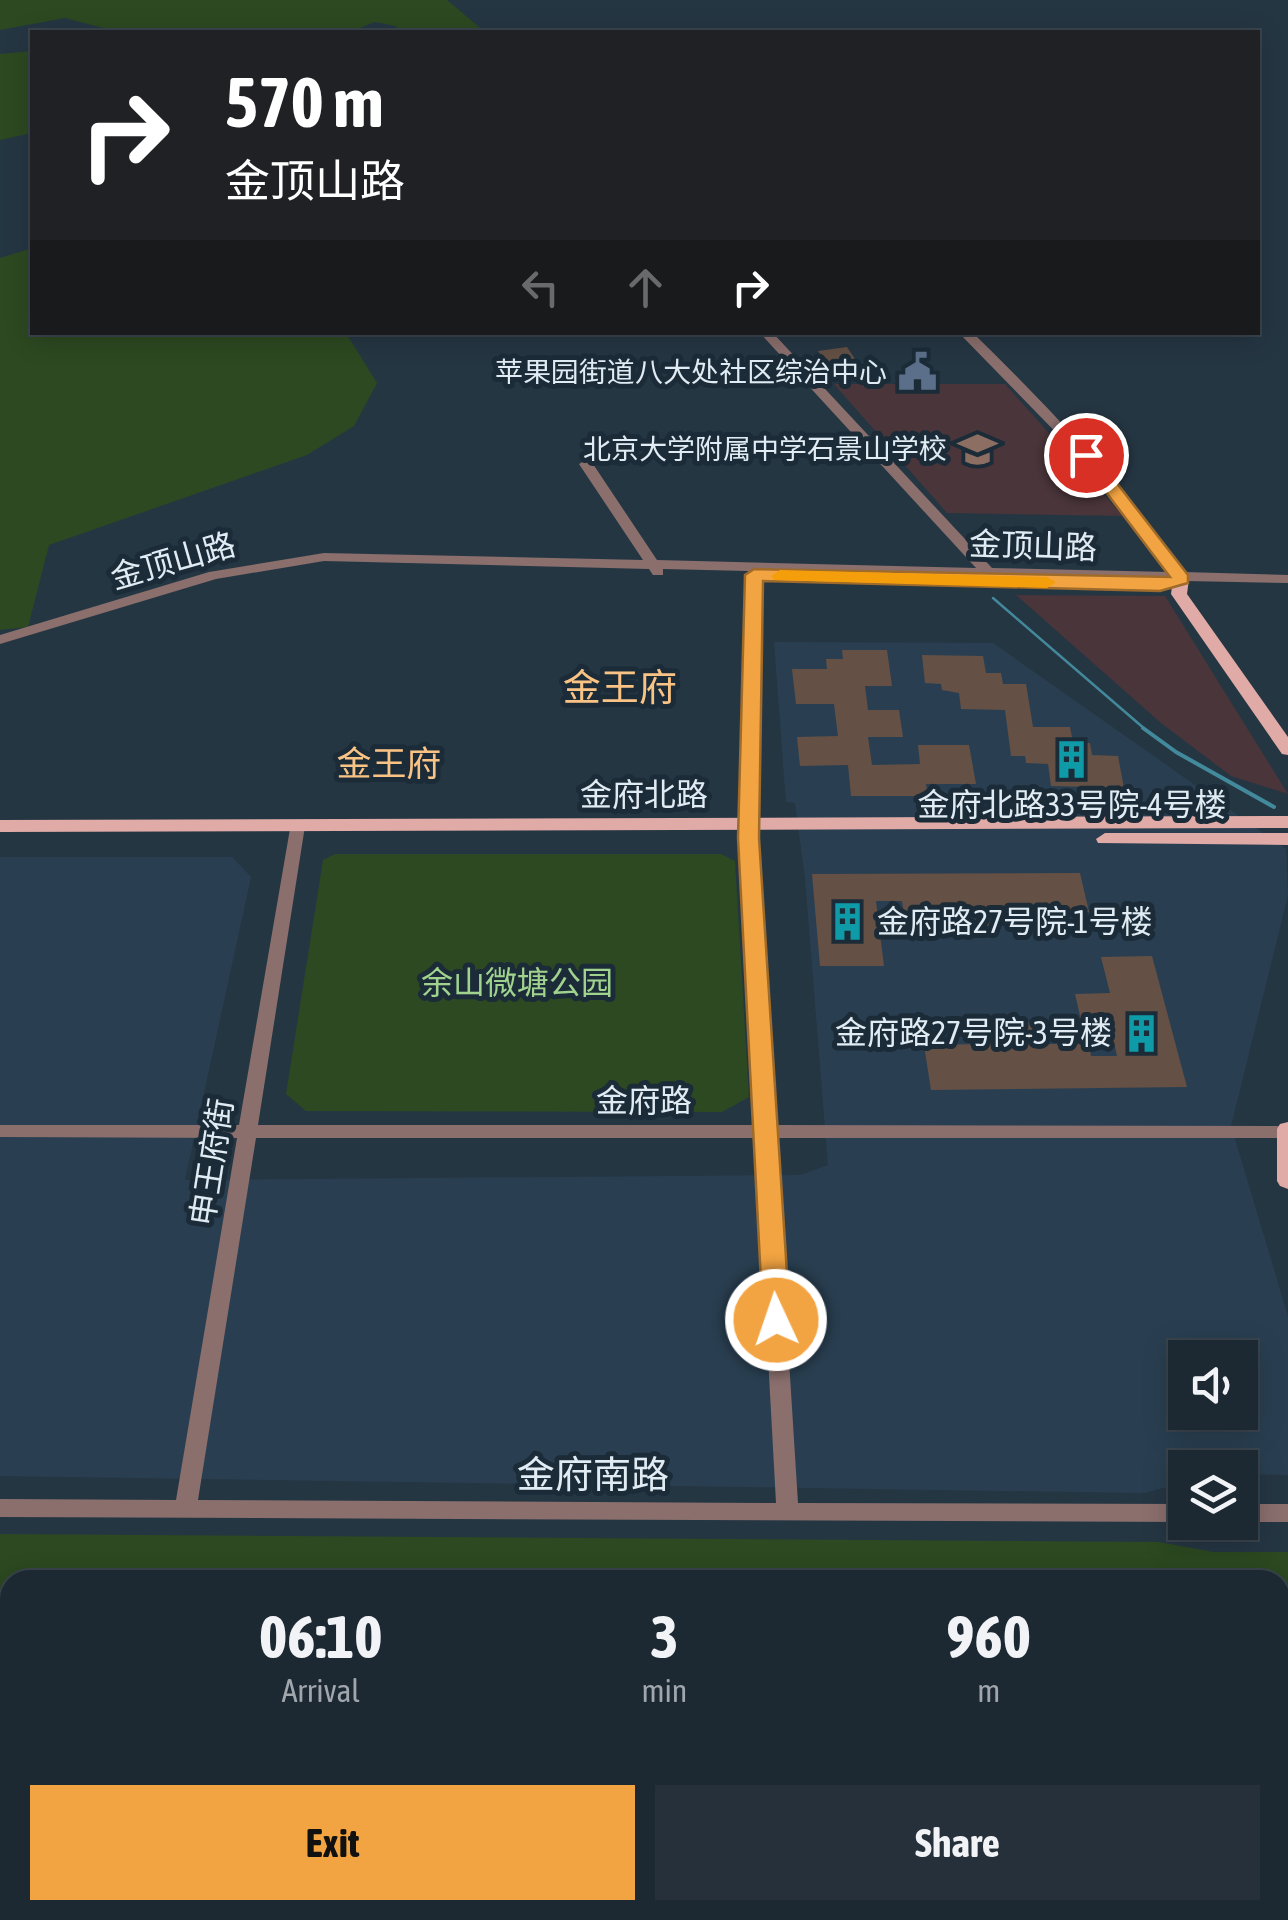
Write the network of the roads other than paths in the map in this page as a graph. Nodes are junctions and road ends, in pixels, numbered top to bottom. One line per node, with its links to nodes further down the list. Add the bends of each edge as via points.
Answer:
1 (769, 335): 6 (street)
2 (967, 335): 7 (street, via 1086,455)
3 (586, 464): 4 (street)
4 (656, 568): 5 (street, 金顶山路); 9 (street, 金顶山路, via 454,566 364,556 296,560 236,570)
5 (754, 571): 6 (street, 金顶山路); 15 (street)
6 (992, 577): 7 (street, 金顶山路, via 1160,585)
7 (1181, 579): 8 (street, 金顶山路); 10 (main road); 11 (main road, via 1179,594)
8 (1288, 579)
9 (0, 640)
10 (1288, 729)
11 (1288, 750)
12 (1288, 822): 15 (main road, 金府北路)
13 (0, 826): 14 (main road, 金府北路)
14 (297, 831): 15 (main road, 金府北路); 16 (main road, 金府北路); 20 (street, 申王府街)
15 (749, 832): 17 (main road, 金府北路); 18 (street)
16 (0, 837)
17 (1288, 839)
18 (766, 1130): 20 (street, 金府路); 21 (street, 金府路); 25 (street)
19 (0, 1131): 20 (street, 金府路)
20 (247, 1131): 23 (street, 申王府街)
21 (1288, 1131): 22 (main road)
22 (1288, 1181)
23 (186, 1507): 24 (street, 金府南路); 25 (street, 金府南路)
24 (0, 1508)
25 (787, 1511): 26 (street, 金府南路)
26 (1168, 1513)
27 (1258, 1513): 28 (street)
28 (1288, 1514)

